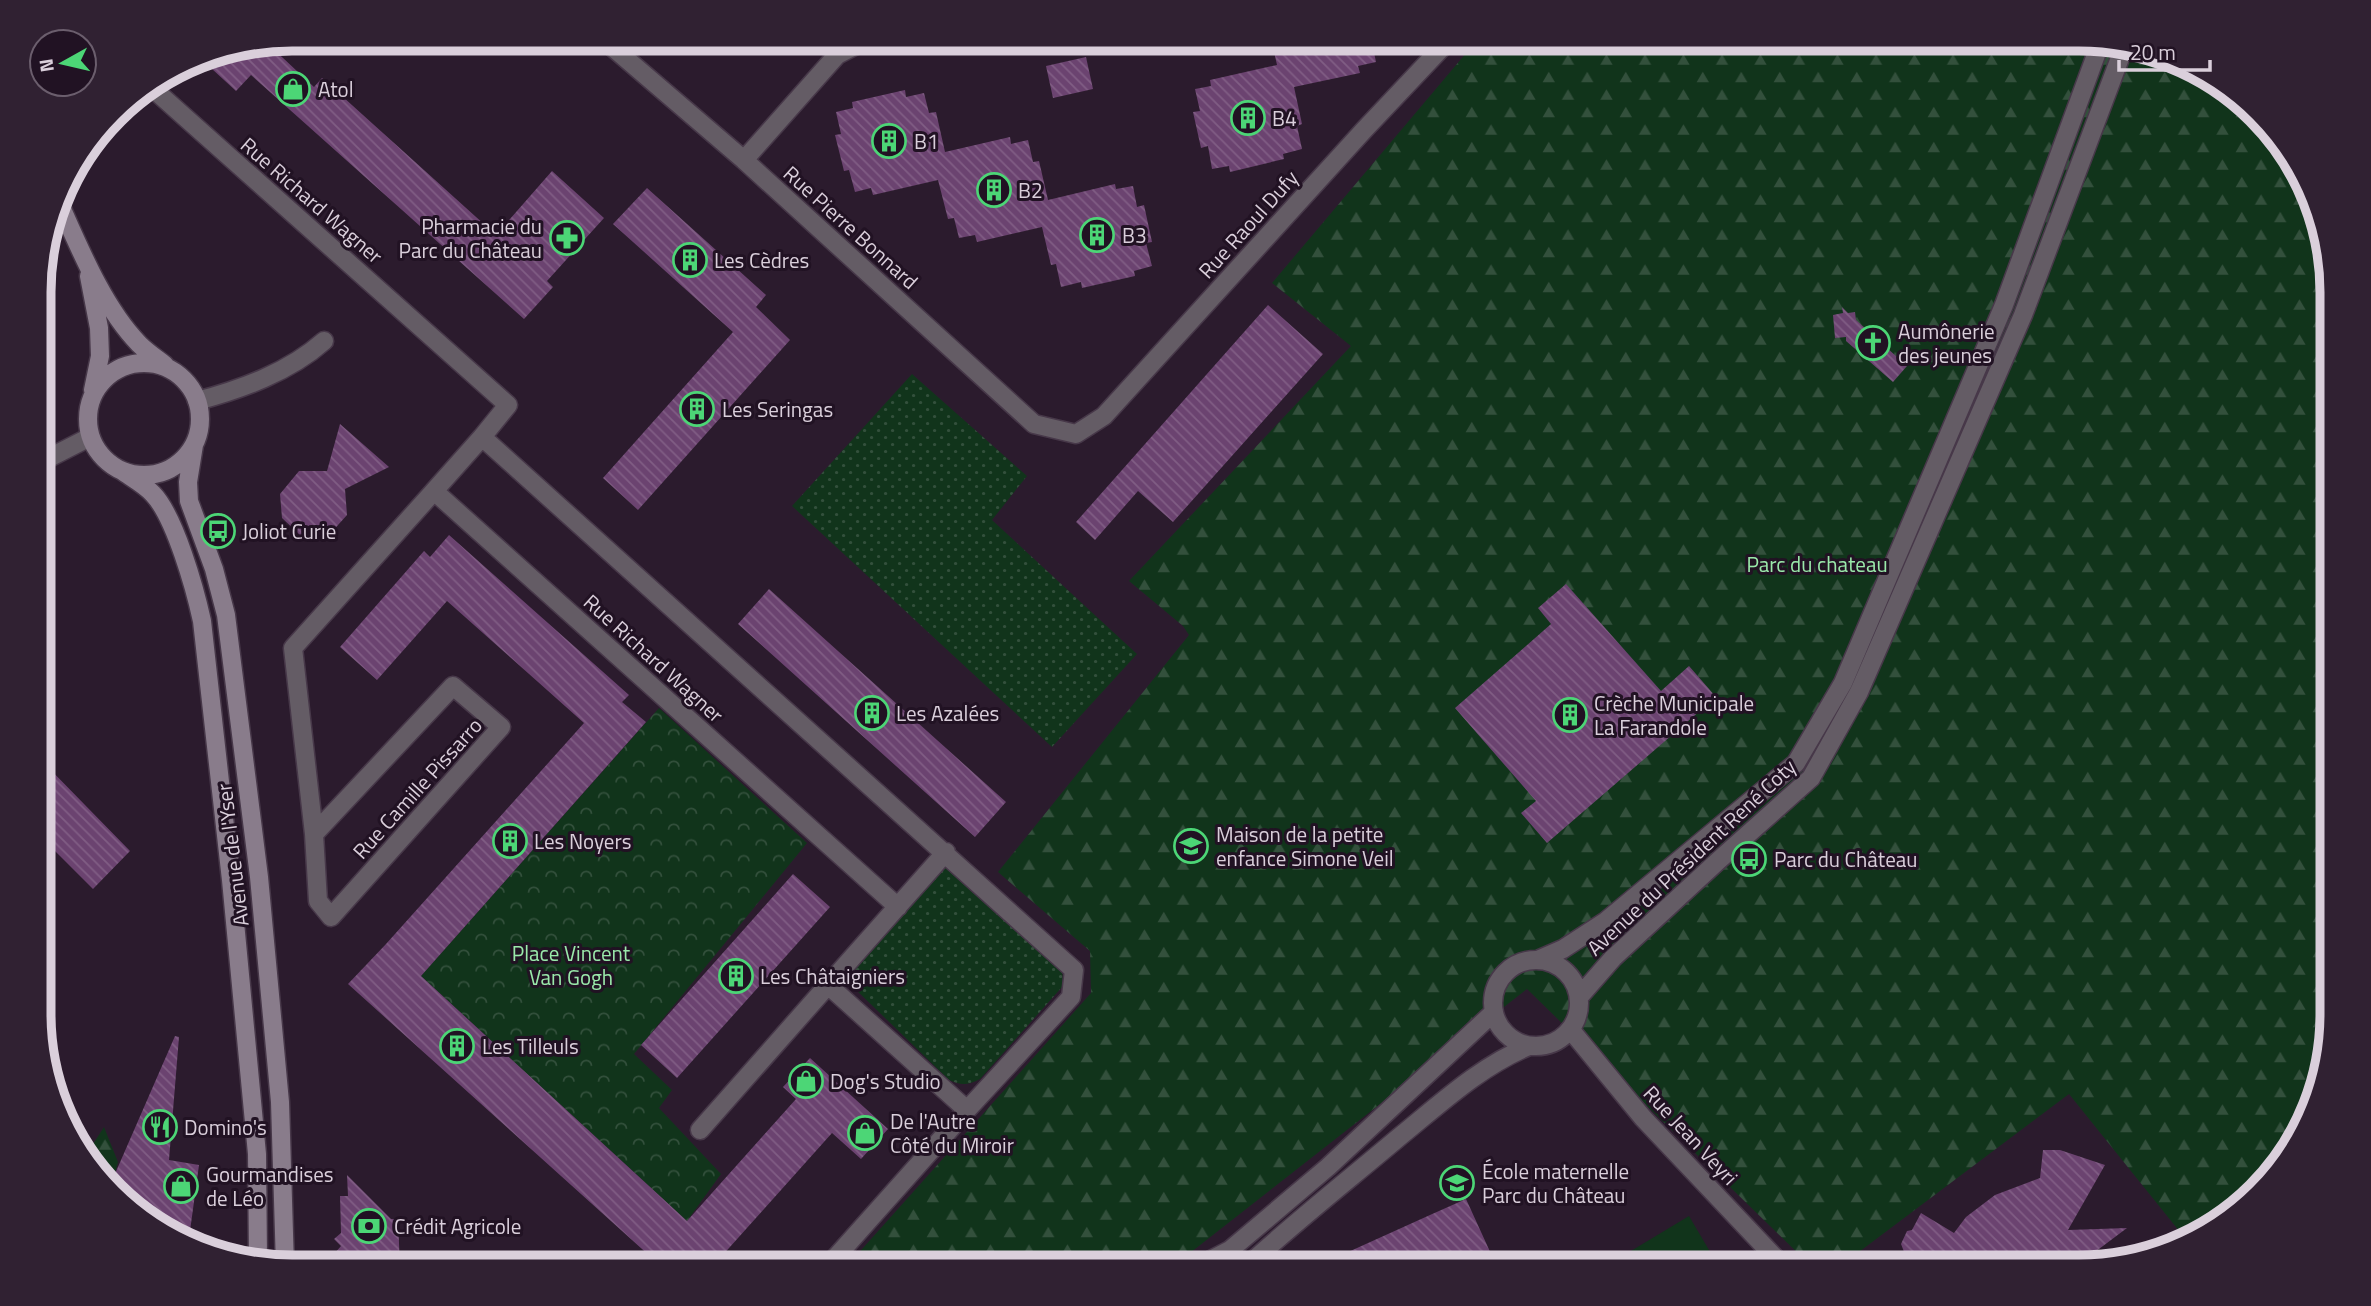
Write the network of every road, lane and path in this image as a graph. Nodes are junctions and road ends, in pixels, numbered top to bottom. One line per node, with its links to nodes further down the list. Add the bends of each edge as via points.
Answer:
1 (618, 51): 7 (street, Rue Pierre Bonnard)
2 (844, 51): 7 (street)
3 (1438, 51): 14 (street, Rue Raoul Dufy, via 1104,416)
4 (2097, 52): 24 (street, Avenue du Président René Coty, via 1999,317 1843,683 1796,763 1606,921)
5 (2121, 55): 26 (street, Avenue du Président René Coty, via 2017,328 1859,692 1811,778 1633,940)
6 (157, 92): 16 (street, Rue Richard Wagner, via 508,405)
7 (744, 160): 14 (street, Rue Pierre Bonnard, via 1034,424)
8 (64, 214): 9 (main road)
9 (86, 263): 11 (main road, via 122,323); 12 (main road, via 99,328 100,356)
10 (324, 341): 13 (street, via 306,358 233,391)
11 (167, 368): 12 (main road, via 133,363 117,369); 13 (main road, via 190,387)
12 (93, 394): 15 (main road, via 88,408)
13 (197, 401): 17 (main road, via 200,416)
14 (1076, 434)
15 (90, 437): 18 (street); 19 (main road, via 108,463)
16 (482, 437): 20 (street, Rue Richard Wagner); 22 (street)
17 (194, 445): 19 (main road, via 184,459 155,475); 33 (main road, Avenue de l'Yser, via 189,501 226,615 259,877 279,1102)
18 (51, 457)
19 (122, 471): 32 (main road, Avenue de l'Yser, via 153,494 165,513 193,581 202,621 257,1154)
20 (434, 491): 21 (street, Rue Camille Pissarro, via 293,648); 23 (street, Rue Richard Wagner)
21 (314, 834): 21 (street, Rue Camille Pissarro, via 318,901 331,917 501,727 453,686)
22 (946, 852): 23 (street); 30 (street, via 1074,970 1071,997)
23 (898, 907): 25 (street)
24 (1540, 959): 26 (street, via 1562,968); 27 (street, via 1507,970 1495,989)
25 (828, 985): 30 (street); 31 (street)
26 (1579, 997): 28 (street)
27 (1494, 1012): 29 (street, via 1509,1037); 35 (street, via 1328,1167)
28 (1570, 1030): 29 (street, via 1552,1043); 37 (street, Rue Jean Veyri, via 1643,1118)
29 (1529, 1046): 36 (street, via 1503,1056 1462,1085)
30 (967, 1110): 34 (street)
31 (700, 1130)
32 (258, 1253)
33 (285, 1255)
34 (838, 1255)
35 (1220, 1255)
36 (1259, 1255)
37 (1773, 1255)

